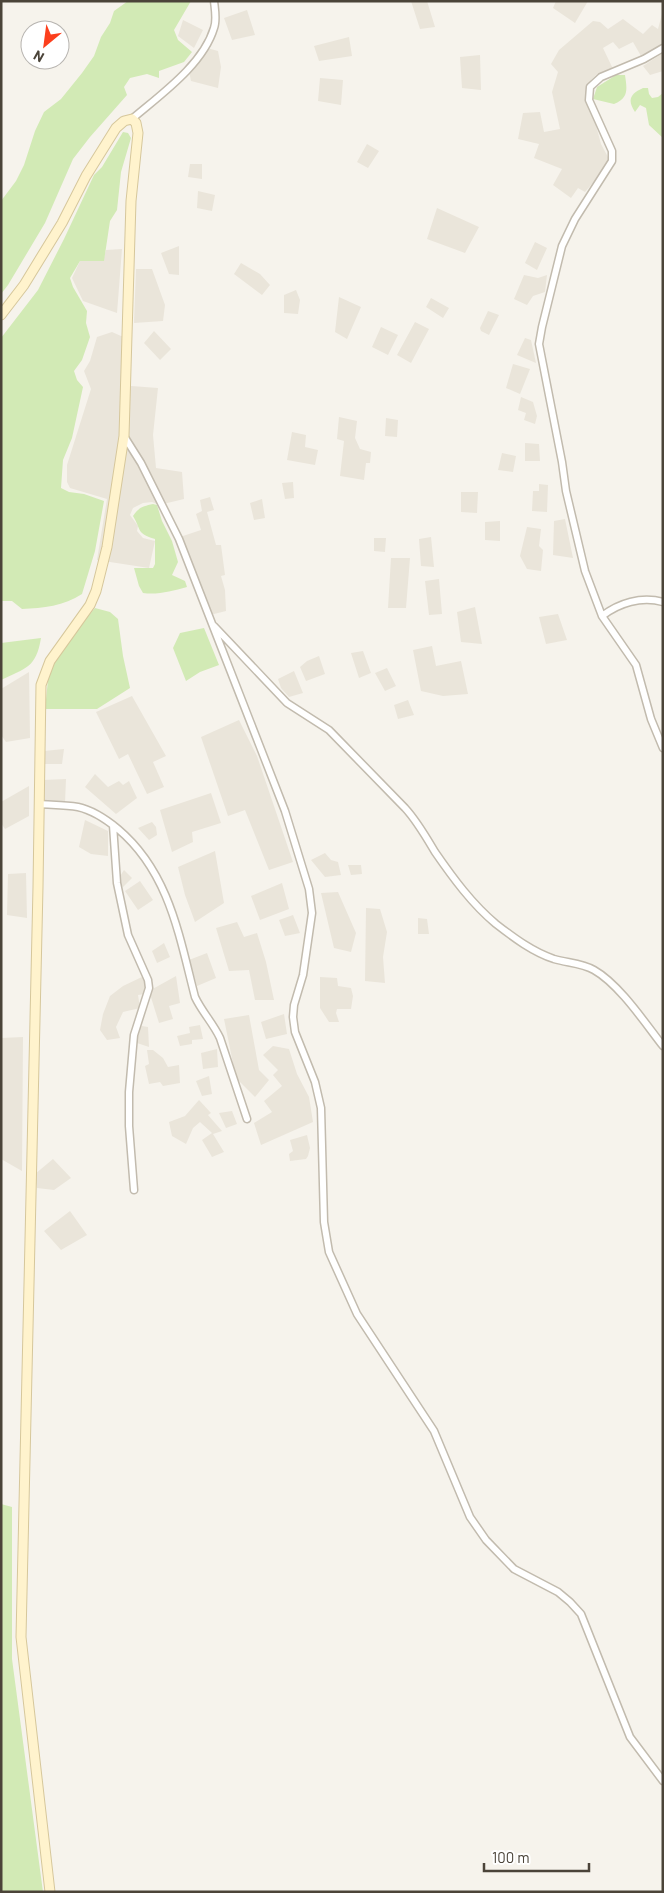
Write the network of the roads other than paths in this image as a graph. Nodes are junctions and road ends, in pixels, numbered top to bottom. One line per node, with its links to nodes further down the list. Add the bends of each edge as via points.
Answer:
1 (214, 1): 3 (street, via 215,26 204,49 176,82)
2 (663, 48): 7 (street, via 601,77 590,87 589,100 612,152 612,161 574,219 562,246 539,344 566,492 585,571)
3 (132, 119): 4 (main road, via 116,128 24,285); 5 (main road, via 138,133 130,201)
4 (1, 315)
5 (124, 436): 8 (street, via 178,538); 10 (main road, via 107,547 96,591 90,605 50,661 41,686)
6 (663, 602): 7 (street, via 628,602)
7 (602, 616): 9 (street, via 636,665)
8 (212, 623): 12 (street, via 287,703 328,730 405,808 468,896 494,922 538,952 580,964 602,975); 15 (street, via 285,811 309,889 312,913 293,1017 295,1032 315,1082 320,1108 324,1222 329,1252 358,1314 434,1431 470,1517 514,1570 558,1592 581,1614 630,1737)
9 (663, 748)
10 (39, 804): 11 (street, via 79,807); 16 (main road, via 21,1637)
11 (113, 825): 13 (street, via 134,842 162,886 174,916 195,997 220,1038); 14 (street, via 117,883 128,935 149,988 134,1035 129,1092)
12 (663, 1046)
13 (247, 1119)
14 (134, 1190)
15 (663, 1782)
16 (50, 1892)

